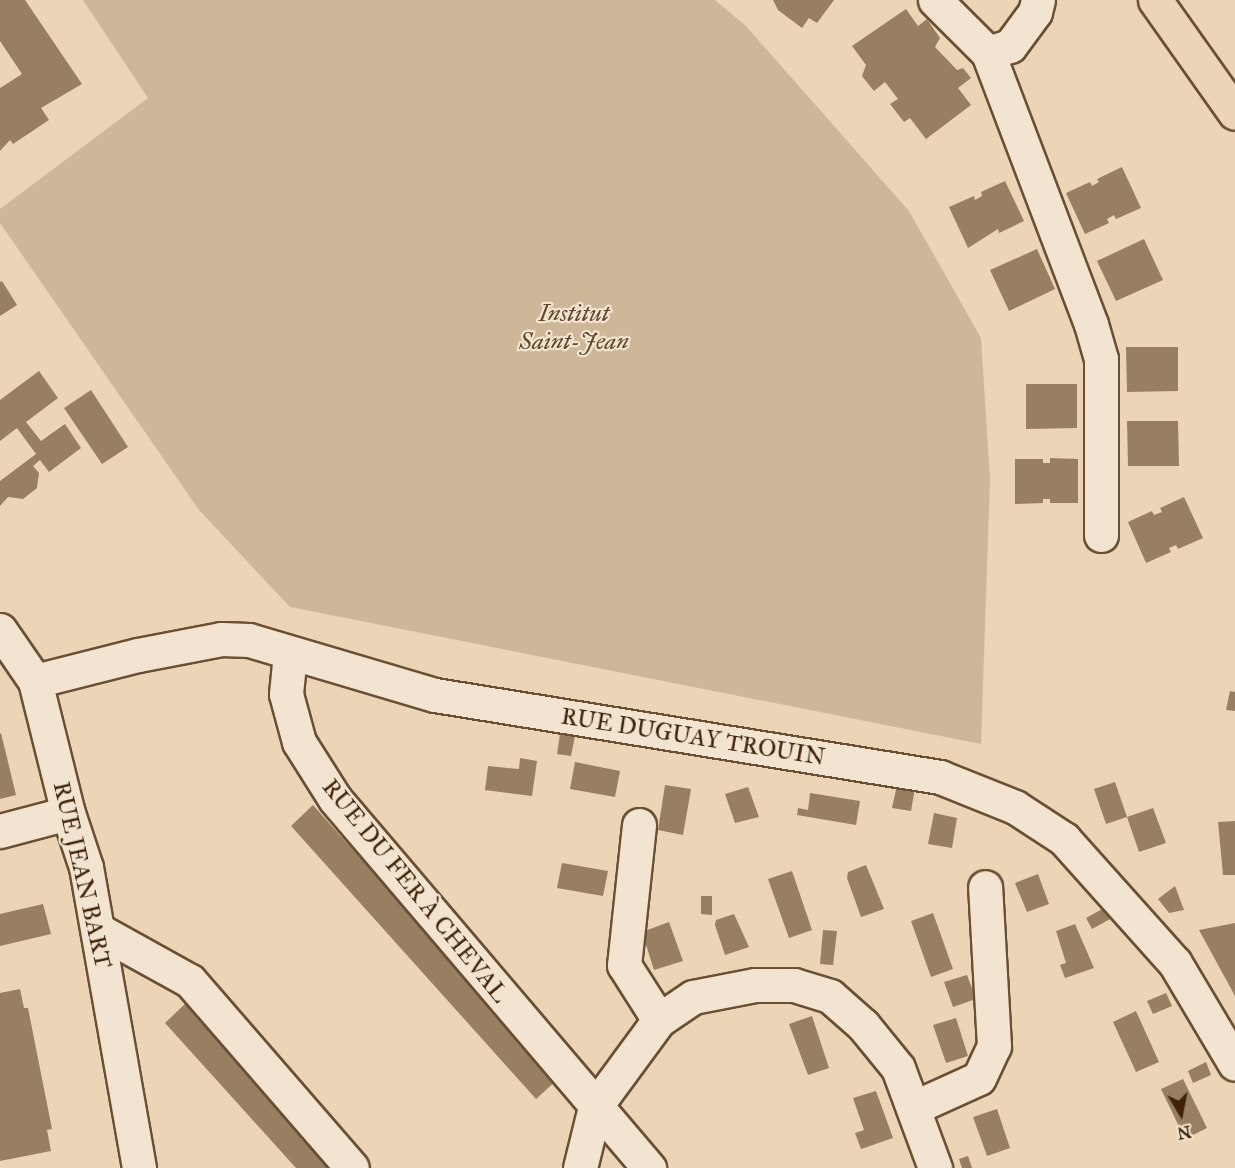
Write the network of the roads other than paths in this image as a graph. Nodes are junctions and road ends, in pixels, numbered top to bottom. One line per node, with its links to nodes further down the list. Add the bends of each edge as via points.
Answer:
1 (935, 0): 4 (street)
2 (1038, 0): 4 (street, via 1035,12 1010,46)
3 (1155, 0): 5 (main road)
4 (988, 53): 6 (street, via 1101,359)
5 (1235, 113)
6 (1101, 535)
7 (0, 630): 9 (street, RUE JEAN BART)
8 (290, 653): 9 (street, RUE DUGUAY TROUIN, via 249,640 221,639); 16 (street, RUE DUGUAY TROUIN, via 435,695 940,777 986,793 1064,839 1125,903 1175,963); 17 (street, RUE DU FER À CHEVAL, via 286,694 299,742 334,799)
9 (35, 681): 10 (street, RUE JEAN BART)
10 (68, 813): 12 (street); 14 (street, RUE JEAN BART, via 86,867)
11 (639, 825): 15 (street, via 624,965)
12 (0, 831)
13 (985, 887): 18 (street, via 993,1046 979,1078)
14 (98, 930): 19 (street, RUE JEAN BART); 20 (street, via 190,981)
15 (659, 1020): 17 (street, via 641,1039); 18 (street, via 693,997 755,985 794,985 830,996 863,1025 898,1068)
16 (1235, 1064)
17 (595, 1107): 21 (street); 22 (street, RUE DU FER À CHEVAL)
18 (913, 1108): 23 (street)
19 (139, 1168)
20 (352, 1168)
21 (580, 1168)
22 (649, 1168)
23 (935, 1168)

